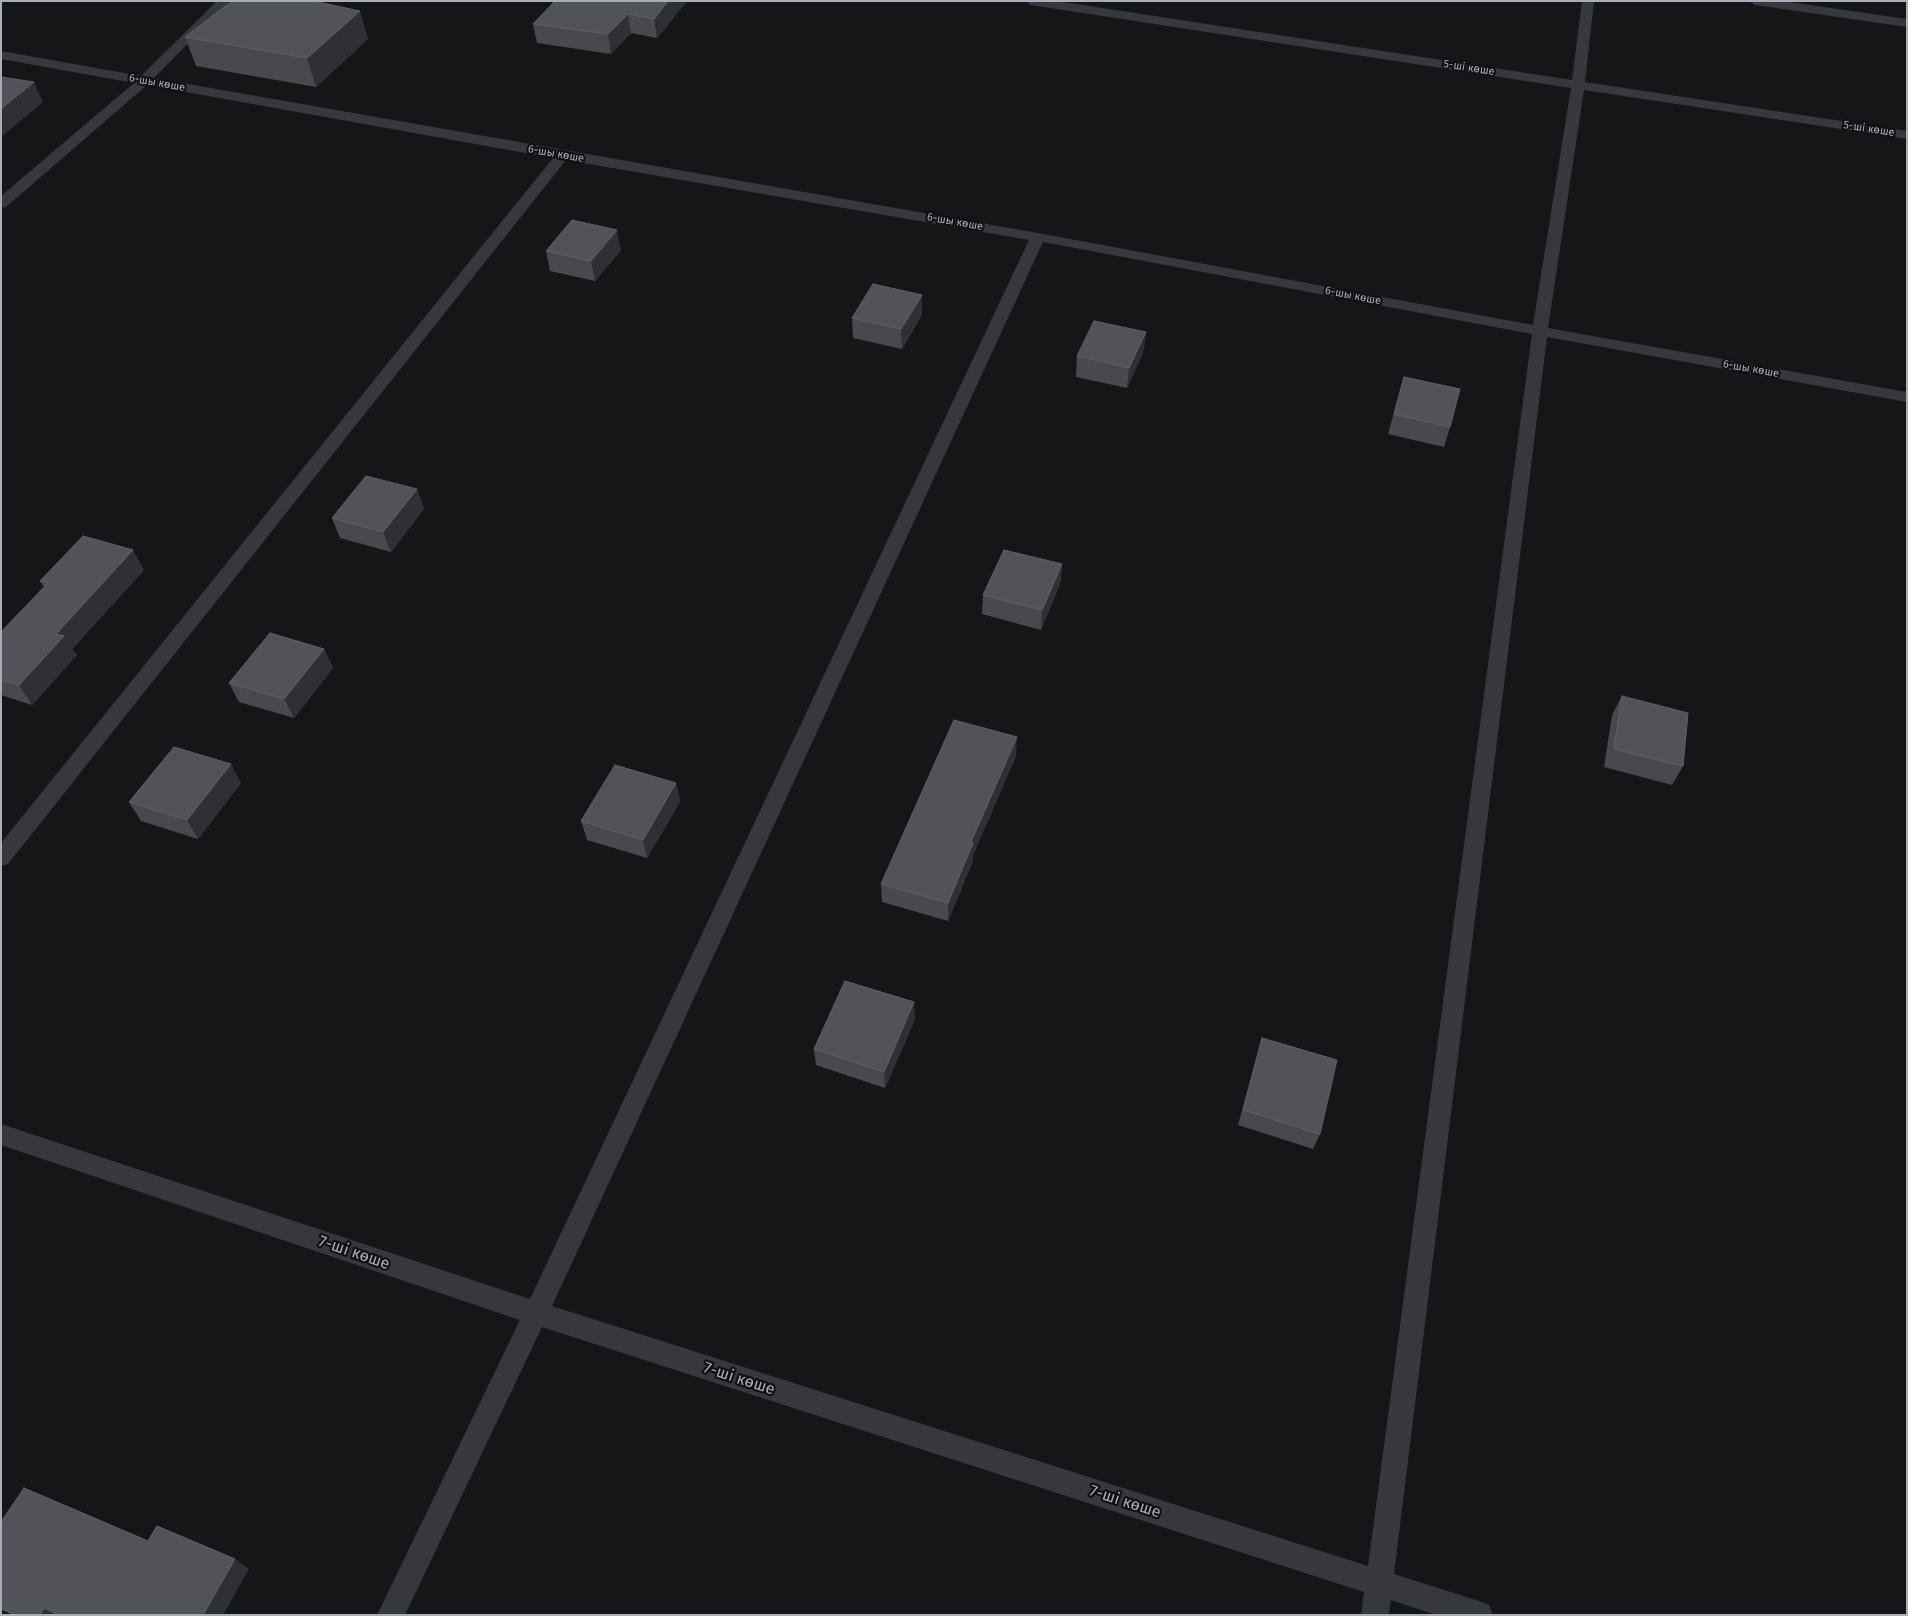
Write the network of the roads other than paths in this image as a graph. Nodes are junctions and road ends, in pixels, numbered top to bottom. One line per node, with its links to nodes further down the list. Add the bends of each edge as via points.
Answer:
1 (224, 1): 7 (lane)
2 (1031, 1): 8 (lane, 5-ші көше)
3 (1588, 1): 8 (lane)
4 (1755, 1): 5 (lane)
5 (1907, 23)
6 (1, 55): 7 (lane, 6-шы көше)
7 (144, 81): 10 (lane, 6-шы көше); 11 (lane)
8 (1578, 85): 9 (lane, 5-ші көше); 13 (lane)
9 (1907, 135)
10 (562, 155): 12 (lane, 6-шы көше); 15 (lane)
11 (1, 204)
12 (1038, 237): 13 (lane, 6-шы көше); 17 (lane)
13 (1540, 332): 14 (lane, 6-шы көше); 18 (lane)
14 (1907, 397)
15 (1, 858)
16 (1, 1134): 17 (lane, 7-ші көше)
17 (536, 1314): 18 (lane, 7-ші көше); 19 (lane)
18 (1379, 1584): 20 (lane); 21 (lane, 7-ші көше)
19 (391, 1615)
20 (1374, 1615)
21 (1480, 1615)

